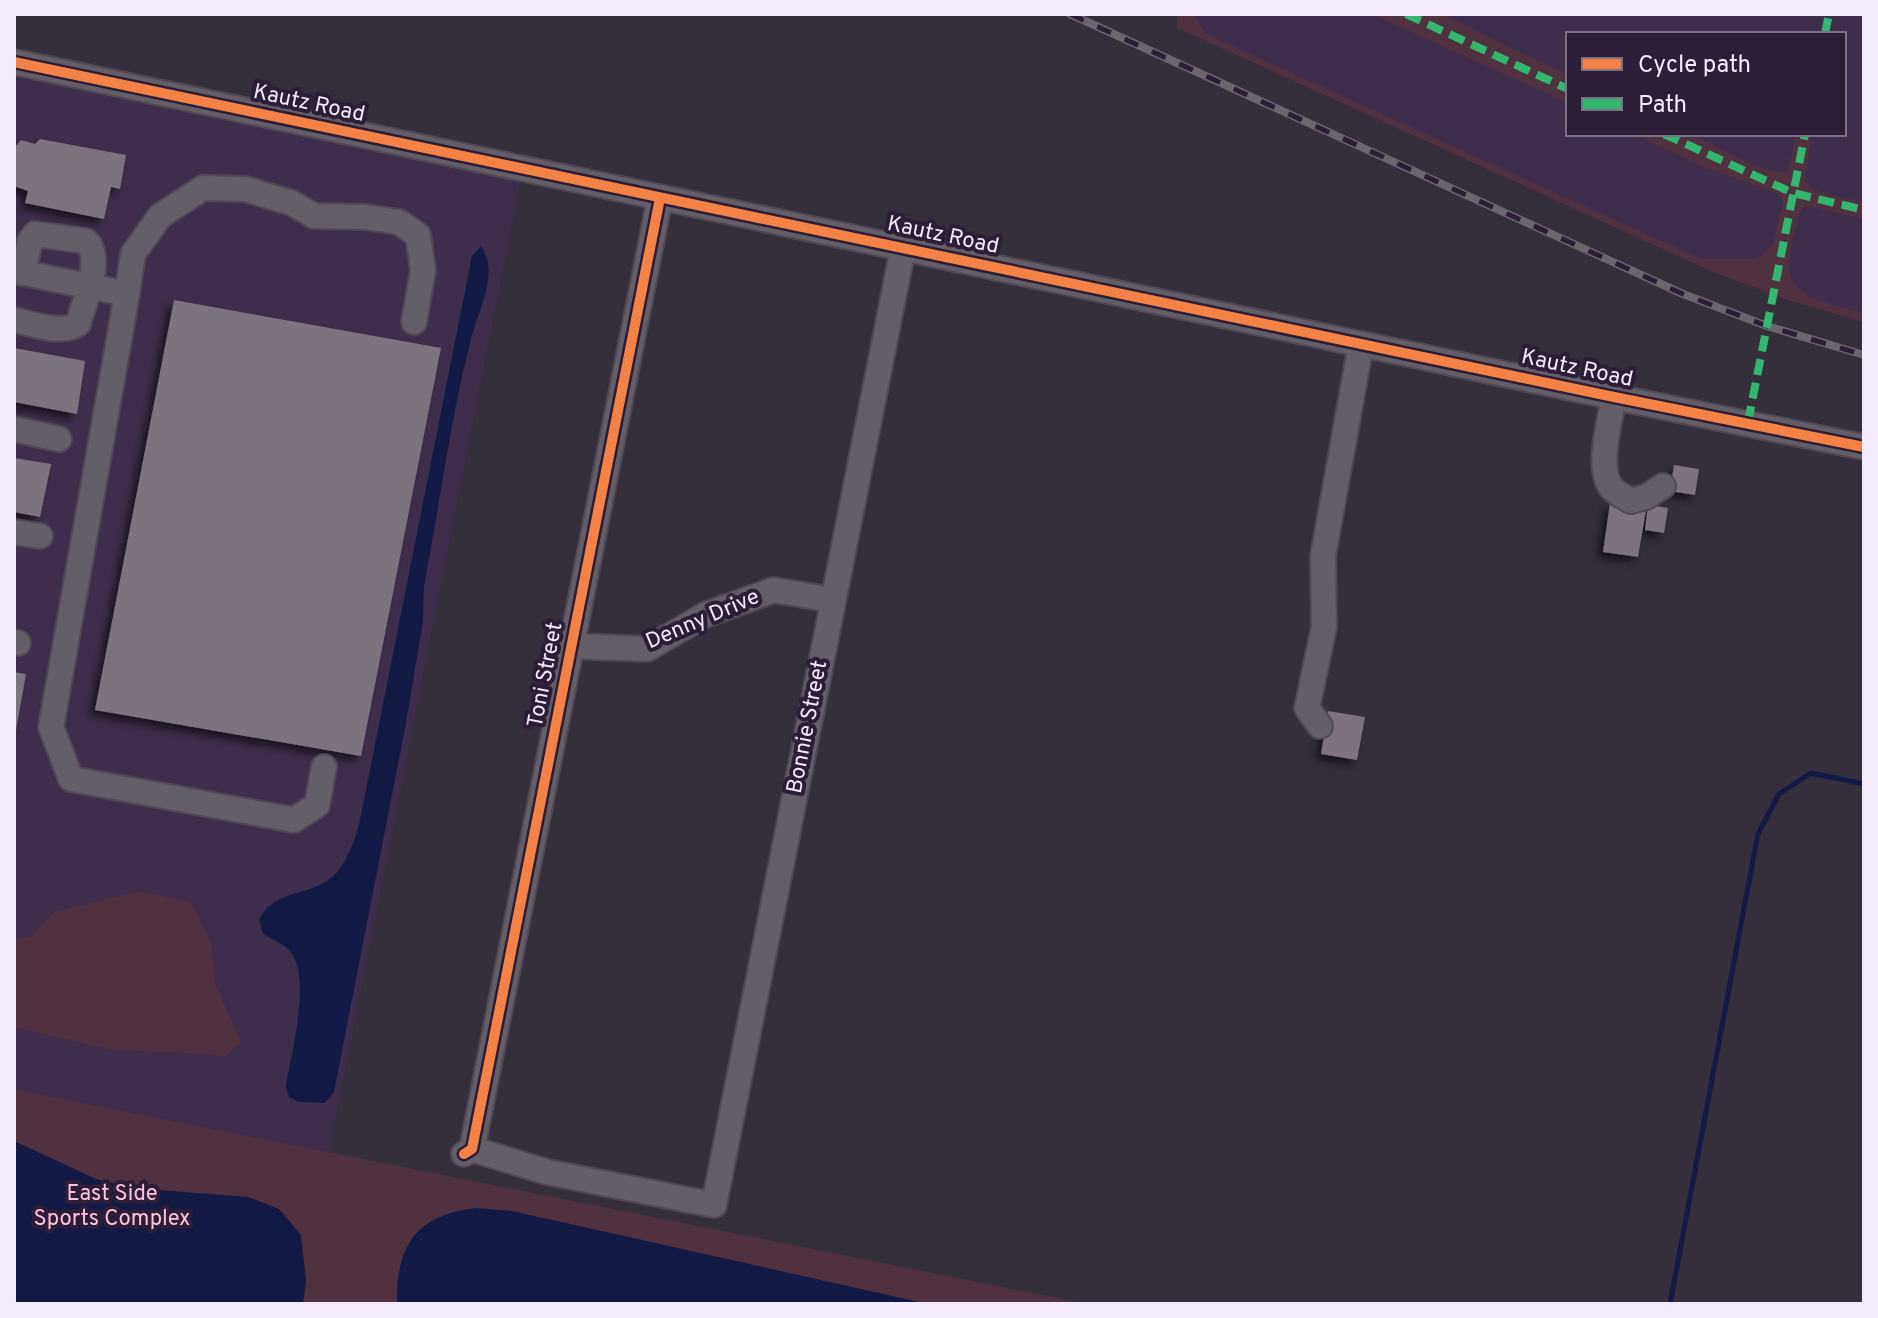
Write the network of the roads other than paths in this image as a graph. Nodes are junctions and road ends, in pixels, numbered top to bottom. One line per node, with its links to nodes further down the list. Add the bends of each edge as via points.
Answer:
1 (14, 62): 2 (street, Kautz Road)
2 (660, 198): 3 (street, Kautz Road); 18 (street, Toni Street)
3 (903, 248): 9 (street, Kautz Road); 17 (street, Bonnie Street)
4 (19, 272): 5 (street); 5 (street, via 35,234 86,241 95,257)
5 (88, 286): 6 (street); 7 (street, via 78,324 71,328)
6 (127, 294): 8 (street, via 133,254 160,216 203,188 245,189 292,203 314,216 399,222 418,235 423,270); 20 (street, via 51,727 71,779 294,820 317,805)
7 (14, 320)
8 (414, 322)
9 (1361, 344): 10 (street, Kautz Road); 19 (street, via 1323,556 1324,627 1307,708)
10 (1614, 397): 13 (street, Kautz Road); 14 (street, via 1605,458 1610,485 1631,501)
11 (14, 429): 12 (street)
12 (59, 439)
13 (1864, 447)
14 (1663, 486)
15 (14, 532): 16 (street)
16 (40, 536)
17 (833, 600): 18 (street, Denny Drive, via 774,590 705,615 647,649); 21 (street, Bonnie Street, via 714,1205)
18 (572, 646): 21 (street, Toni Street)
19 (1320, 726)
20 (324, 767)
21 (468, 1152)

